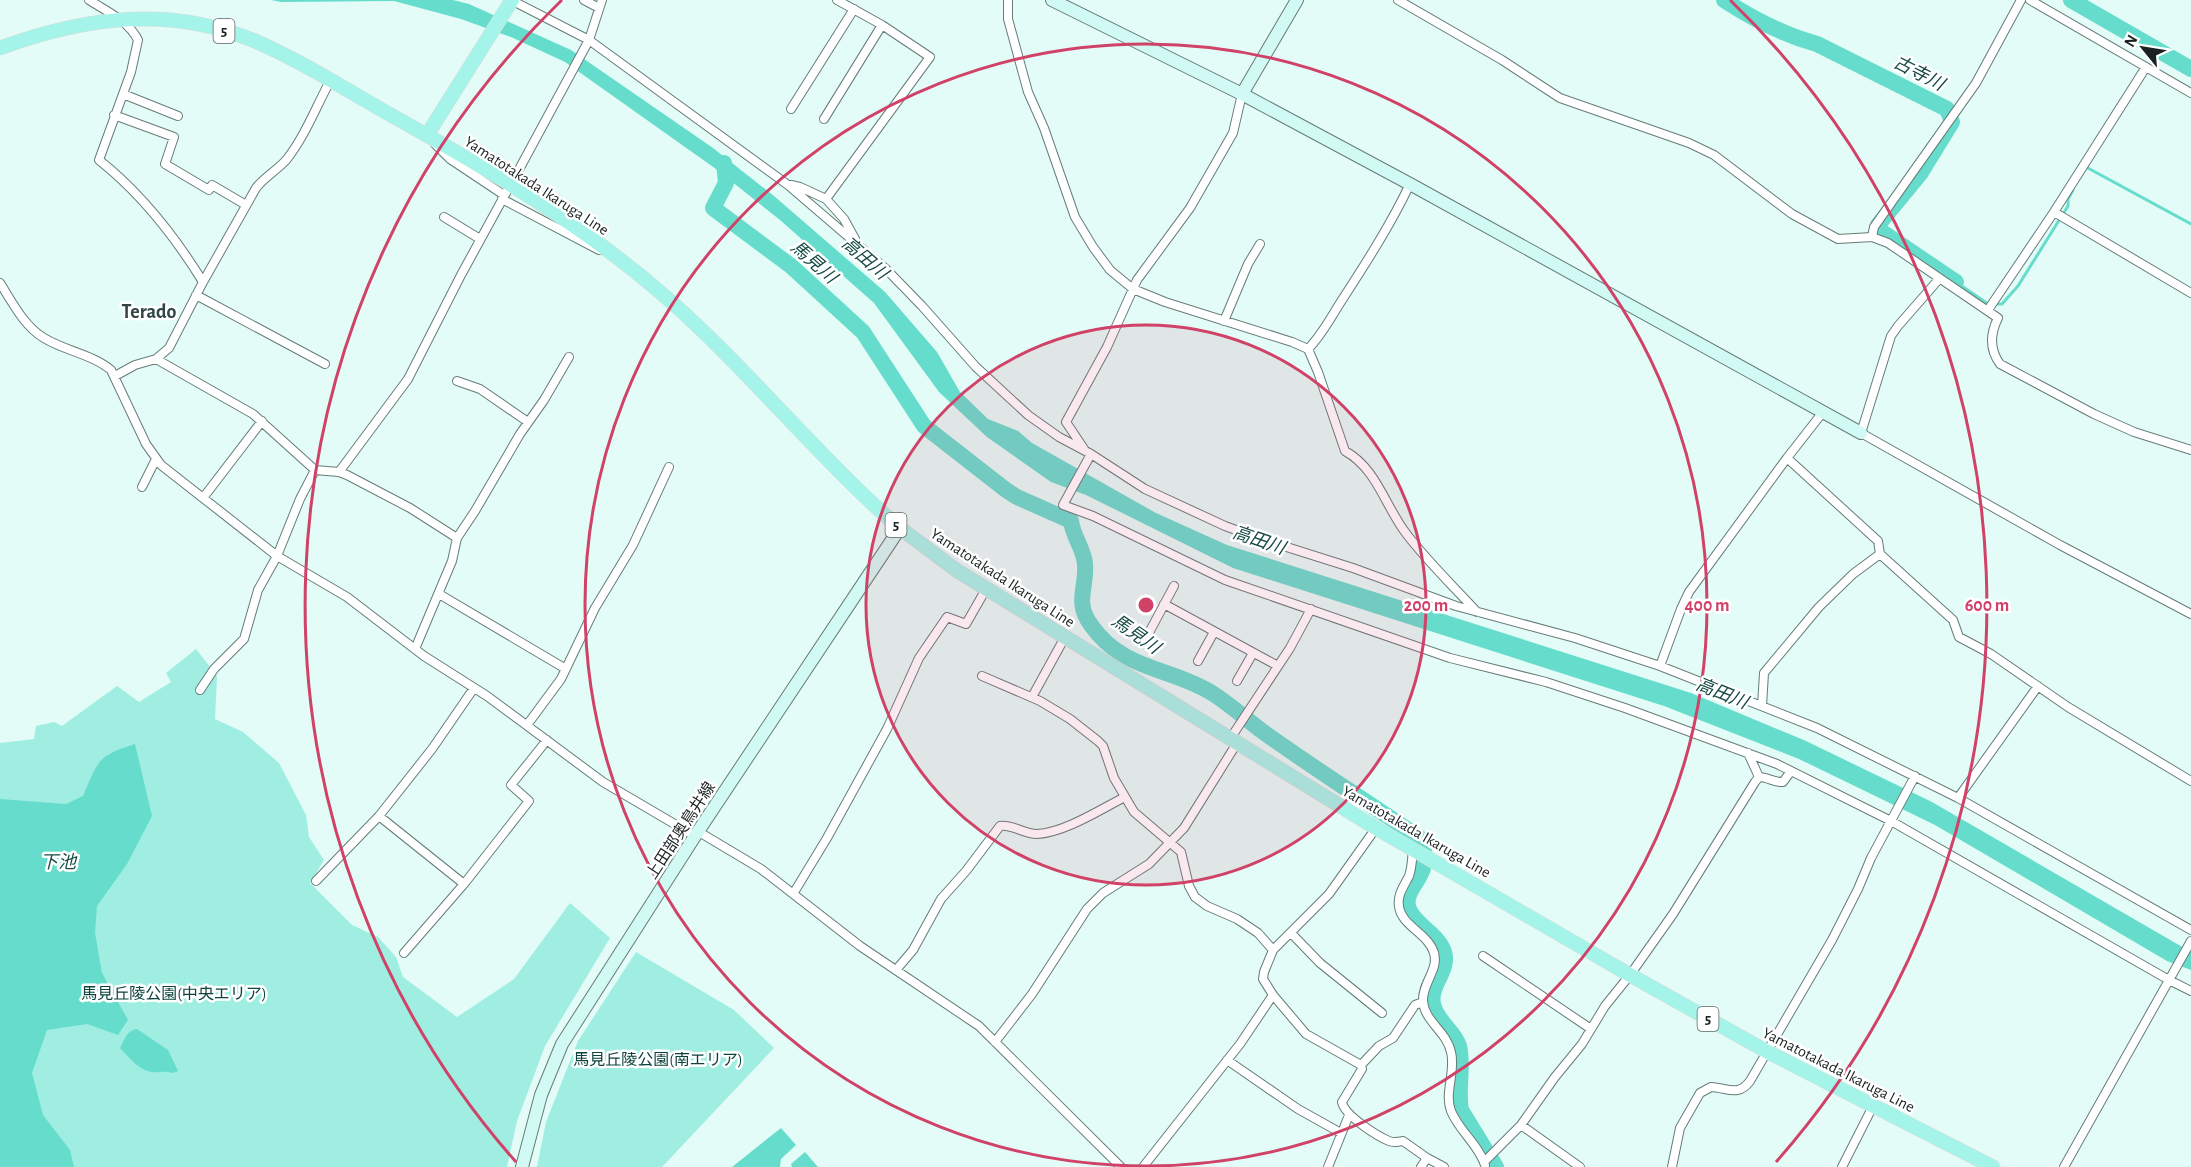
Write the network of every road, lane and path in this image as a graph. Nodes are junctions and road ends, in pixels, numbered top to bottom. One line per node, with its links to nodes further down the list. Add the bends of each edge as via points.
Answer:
1 (88, 0): 13 (street)
2 (512, 0): 15 (street); 26 (main road)
3 (584, 0): 11 (street)
4 (837, 0): 12 (street)
5 (1008, 0): 43 (street, via 1008,19 1028,92 1075,217 1110,270)
6 (1053, 0): 21 (street)
7 (1297, 0): 21 (street)
8 (1398, 0): 35 (street, via 1560,98 1714,155 1792,214 1838,239)
9 (2021, 0): 35 (street, via 1976,83 1874,227)
10 (2030, 0): 17 (street)
11 (601, 4): 15 (street)
12 (854, 9): 14 (street); 22 (street)
13 (119, 19): 16 (main road, Yamatotakada Ikaruga Line / 5, via 59,29); 18 (main road, Yamatotakada Ikaruga Line / 5, via 172,21 221,30 267,46); 20 (street, via 138,40)
14 (882, 25): 25 (street); 31 (street, via 930,57)
15 (589, 40): 27 (street); 29 (street)
16 (0, 48)
17 (2146, 67): 19 (street); 33 (street)
18 (330, 81): 26 (main road, Yamatotakada Ikaruga Line / 5); 32 (street, via 287,159 261,182)
19 (2191, 93)
20 (123, 94): 23 (street); 24 (street)
21 (1242, 94): 28 (street); 43 (street, via 1233,133 1190,208)
22 (791, 109)
23 (114, 115): 32 (street, via 174,137 165,164 209,190 212,185); 41 (street, via 99,160 129,185 165,225)
24 (178, 116)
25 (824, 119)
26 (427, 135): 30 (street, via 450,159); 39 (main road, Yamatotakada Ikaruga Line / 5, via 550,209)
27 (516, 175)
28 (1410, 184): 48 (street, via 1318,340); 54 (street)
29 (788, 185): 31 (street); 37 (street)
30 (505, 195): 36 (street); 39 (street)
31 (826, 199): 37 (street, via 844,219)
32 (246, 205): 41 (street)
33 (2054, 212): 44 (street); 46 (street)
34 (444, 218): 36 (street)
35 (1872, 237): 40 (street, via 1888,243)
36 (480, 238): 64 (street, via 408,379)
37 (856, 243): 59 (street, via 905,287 994,386 1038,423)
38 (1260, 244): 47 (street)
39 (626, 264): 67 (main road, Yamatotakada Ikaruga Line / 5, via 689,318 852,485)
40 (1939, 279): 46 (street); 57 (street, via 1891,336)
41 (203, 282): 45 (street)
42 (0, 283): 52 (street, via 25,321 42,337 107,366)
43 (1134, 289): 47 (street); 59 (street, via 1066,422)
44 (2191, 293)
45 (196, 295): 50 (street, via 170,348); 51 (street)
46 (1988, 310): 58 (street, via 1998,318 1991,340 2000,364 2114,423)
47 (1224, 321): 48 (street)
48 (1308, 350): 76 (street, via 1345,451 1356,457 1380,488 1407,535)
49 (569, 357): 56 (street)
50 (156, 359): 52 (street); 55 (street)
51 (324, 364)
52 (115, 376): 61 (street)
53 (457, 381): 56 (street, via 480,389)
54 (1823, 412): 57 (street); 60 (street)
55 (262, 421): 63 (street); 66 (street)
56 (528, 422): 68 (street)
57 (1861, 433): 77 (street)
58 (2191, 450)
59 (1088, 455): 75 (street, via 1063,505 1216,576); 76 (street, via 1145,489 1225,526)
60 (1787, 458): 69 (street, via 1878,541); 85 (street, via 1689,592)
61 (156, 459): 65 (street); 66 (street)
62 (669, 467): 86 (street, via 633,545)
63 (315, 470): 64 (street); 70 (street)
64 (339, 472): 68 (street, via 410,508)
65 (142, 487)
66 (203, 498): 70 (street)
67 (900, 528): 72 (main road, Yamatotakada Ikaruga Line / 5); 107 (street, 上田部奥鳥井線)
68 (457, 538): 73 (street)
69 (1880, 554): 89 (street, via 1953,620 1959,637); 93 (street, via 1819,607 1764,673)
70 (277, 556): 81 (street, via 335,588); 91 (street, via 258,590 244,639 214,669)
71 (1174, 586): 74 (street)
72 (986, 589): 79 (main road, Yamatotakada Ikaruga Line / 5); 112 (street, via 966,624 947,617 926,647 887,729)
73 (439, 594): 81 (street); 86 (street)
74 (1164, 604): 78 (street); 80 (street)
75 (1311, 609): 84 (street); 97 (street, via 1450,658 1574,691)
76 (1477, 612): 85 (street)
77 (2191, 614)
78 (1214, 632): 82 (street); 83 (street)
79 (1065, 637): 92 (street); 96 (main road, Yamatotakada Ikaruga Line / 5)
80 (1144, 642)
81 (415, 649): 90 (street)
82 (1253, 653): 84 (street); 88 (street)
83 (1198, 661)
84 (1278, 666): 96 (street, via 1239,723)
85 (1659, 666): 93 (street)
86 (566, 669): 94 (street)
87 (982, 676): 92 (street)
88 (1237, 681)
89 (2038, 686): 101 (street); 103 (street)
90 (474, 688): 94 (street); 104 (street)
91 (200, 690)
92 (1032, 697): 102 (street, via 1070,719 1103,746)
93 (1762, 705): 100 (street)
94 (526, 725): 95 (street)
95 (547, 740): 107 (street, via 603,782); 111 (street, via 511,785 529,801)
96 (1233, 741): 106 (main road, Yamatotakada Ikaruga Line / 5); 108 (street, via 1191,819)
97 (1748, 753): 98 (street); 99 (street)
98 (1791, 771): 99 (street, via 1784,782); 105 (street)
99 (1759, 777): 120 (street)
100 (1915, 777): 103 (street); 105 (street)
101 (2191, 781)
102 (1125, 797): 108 (street, via 1134,812); 119 (street, via 1044,833 1000,826 941,899 913,950)
103 (1958, 798): 113 (street)
104 (379, 816): 110 (street); 111 (street)
105 (1892, 820): 121 (street); 128 (street, via 1832,940)
106 (1376, 828): 109 (main road, Yamatotakada Ikaruga Line / 5); 114 (street, via 1329,894)
107 (697, 834): 112 (street, via 754,865); 137 (street, 上田部奥鳥井線, via 562,1044 541,1095)
108 (1169, 843): 116 (street, via 1181,852 1195,897 1258,933); 127 (street, via 1149,864 1092,902 1032,994)
109 (1414, 850): 120 (main road, Yamatotakada Ikaruga Line / 5); 124 (street, via 1398,905 1404,918 1433,950 1435,964)
110 (316, 881)
111 (464, 884): 117 (street)
112 (793, 894): 119 (street)
113 (2191, 930)
114 (1291, 933): 116 (street); 125 (street, via 1320,963)
115 (2191, 941): 121 (street)
116 (1273, 950): 123 (street, via 1263,979)
117 (404, 953)
118 (1483, 956): 126 (street)
119 (896, 970): 127 (street, via 969,1018)
120 (1630, 975): 126 (street); 128 (main road, Yamatotakada Ikaruga Line / 5)
121 (2170, 978): 122 (street); 147 (street)
122 (2191, 991)
123 (1273, 995): 129 (street); 130 (street, via 1306,1034)
124 (1423, 1002): 130 (street, via 1415,1005 1393,1038); 136 (street, via 1451,1053 1451,1112)
125 (1382, 1013)
126 (1591, 1029): 133 (street)
127 (995, 1042): 138 (street)
128 (1766, 1051): 131 (main road, Yamatotakada Ikaruga Line / 5); 144 (street, via 1740,1091 1711,1087 1700,1093 1677,1137)
129 (1227, 1060): 134 (street, via 1289,1104); 139 (street)
130 (1361, 1065): 132 (street, via 1342,1102)
131 (1873, 1106): 145 (street); 146 (main road, Yamatotakada Ikaruga Line / 5)
132 (1349, 1115): 134 (street); 135 (street, via 1388,1141 1403,1142)
133 (1521, 1125): 136 (street); 143 (street)
134 (1341, 1133): 140 (street)
135 (1426, 1158): 141 (street); 142 (street)
136 (1488, 1160)
137 (522, 1167)
138 (1121, 1167)
139 (1143, 1167)
140 (1328, 1167)
141 (1420, 1167)
142 (1444, 1167)
143 (1580, 1167)
144 (1672, 1167)
145 (1842, 1167)
146 (1994, 1167)
147 (2064, 1167)

